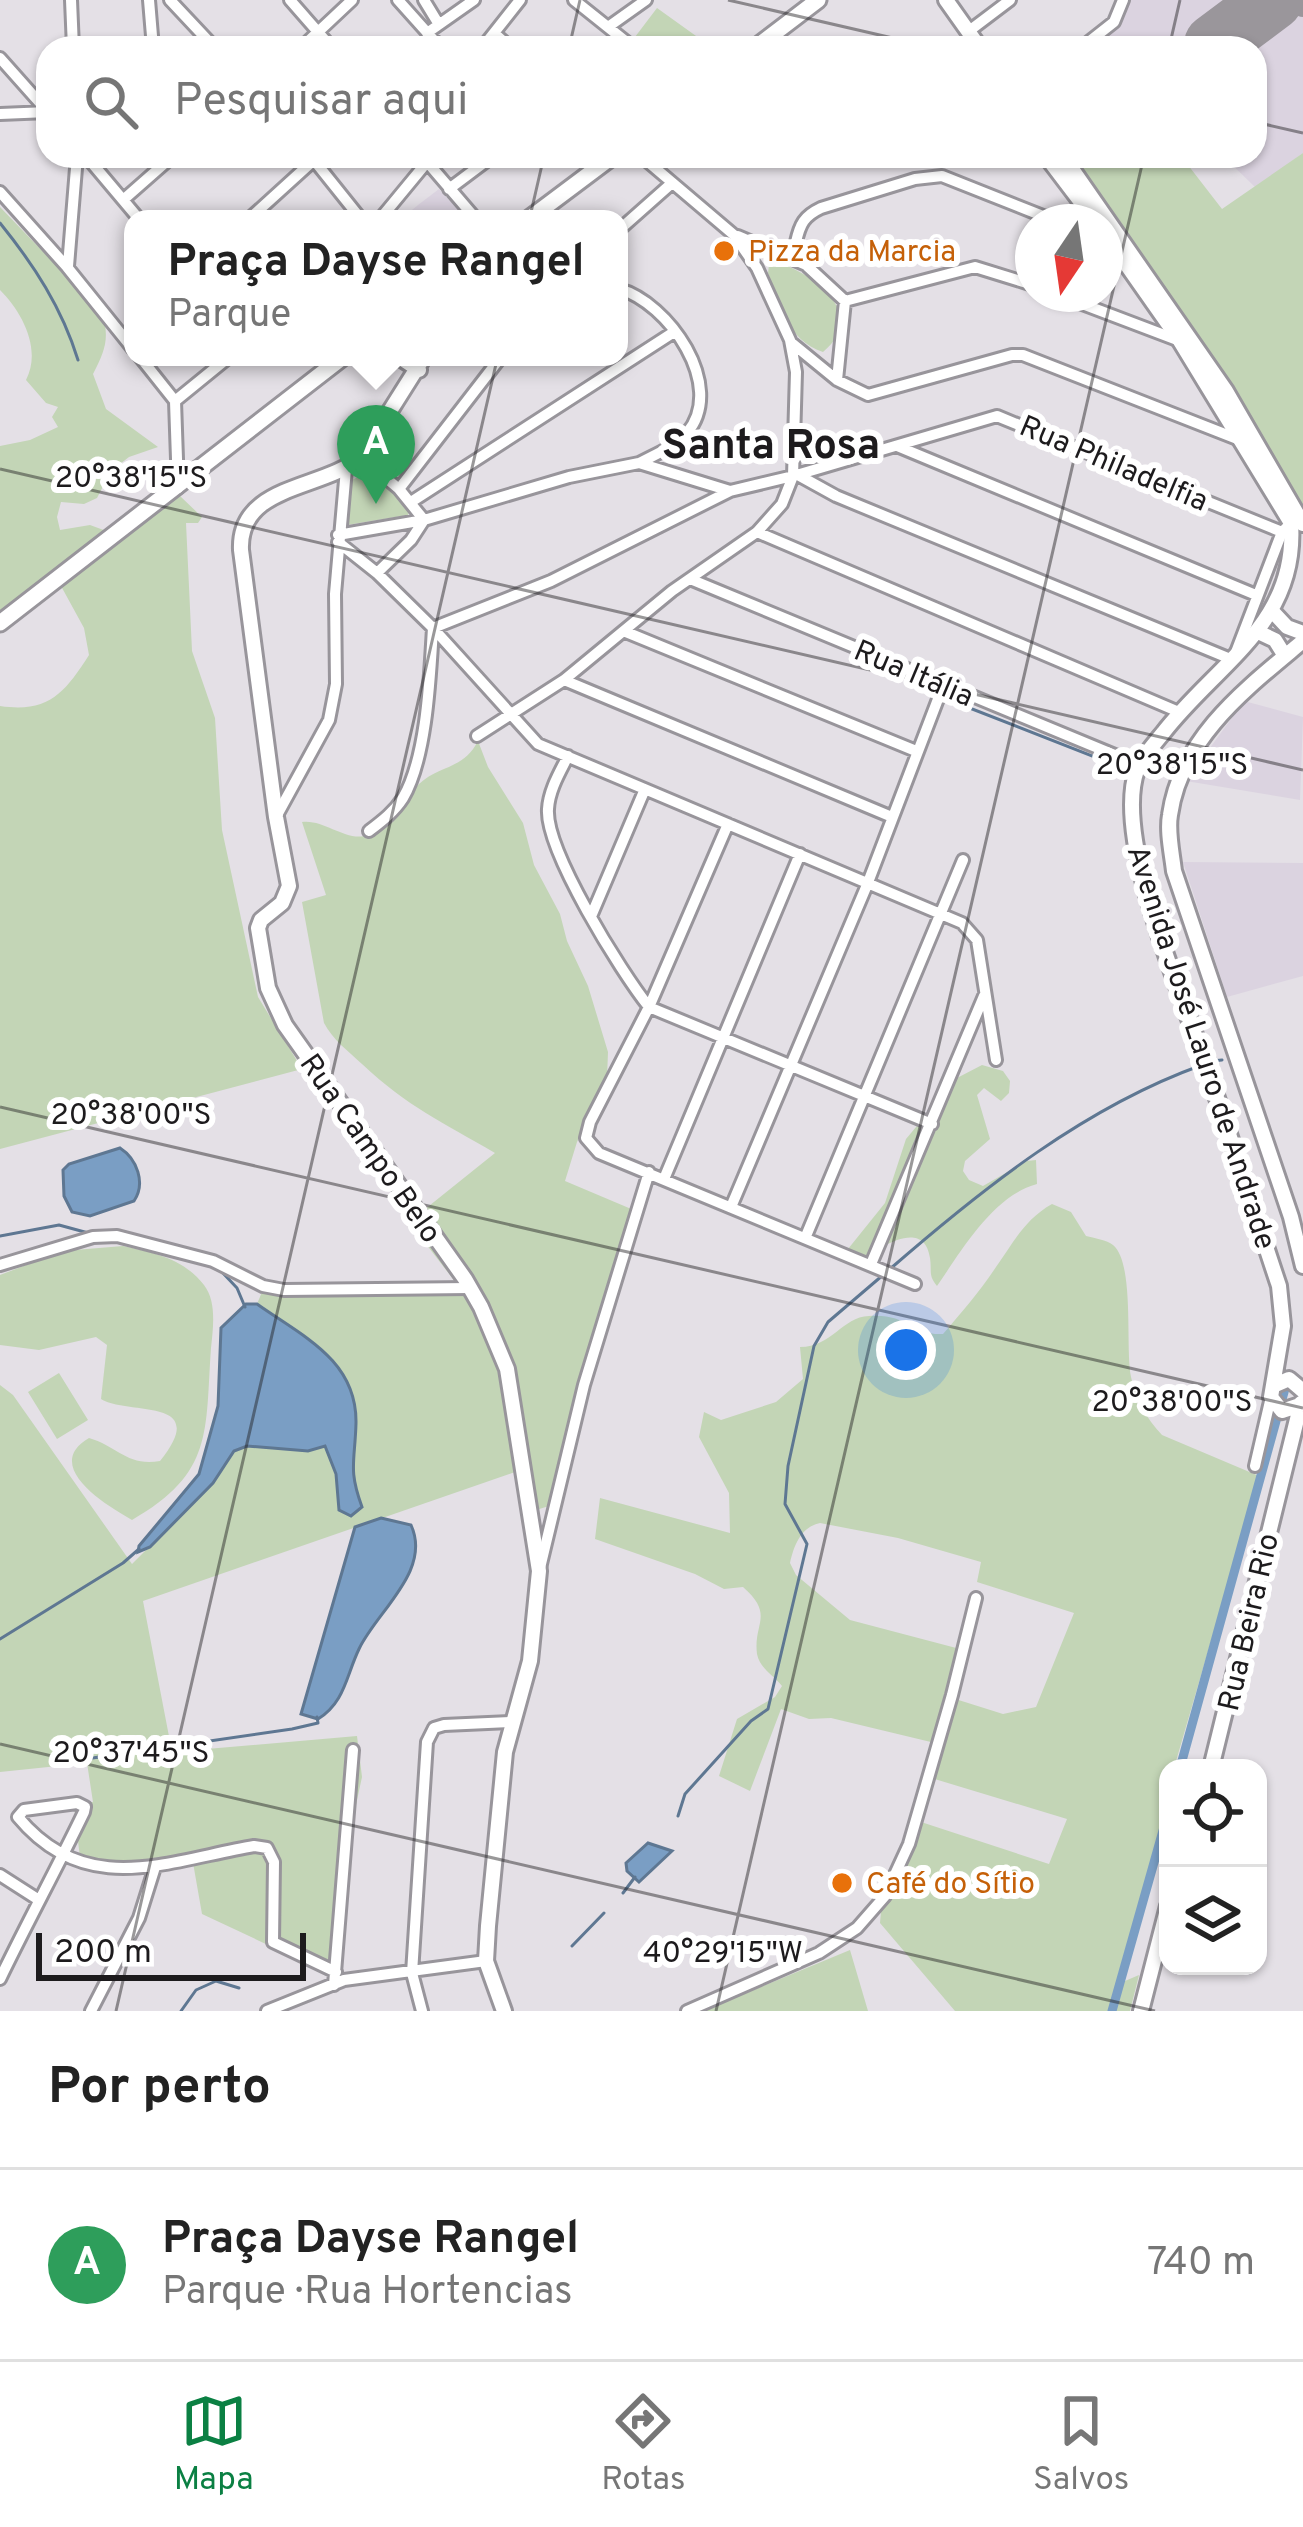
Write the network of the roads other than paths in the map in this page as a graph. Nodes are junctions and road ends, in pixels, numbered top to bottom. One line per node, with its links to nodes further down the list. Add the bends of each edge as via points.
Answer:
1 (71, 0): 21 (street)
2 (149, 0): 22 (street)
3 (170, 0): 23 (street)
4 (290, 0): 18 (street)
5 (352, 0): 18 (street)
6 (398, 0): 19 (street)
7 (424, 0): 16 (street)
8 (474, 0): 16 (street)
9 (520, 0): 20 (street)
10 (574, 0): 17 (street)
11 (646, 0): 17 (street)
12 (818, 0): 29 (main road)
13 (946, 0): 30 (street)
14 (1010, 0): 31 (street)
15 (1124, 0): 32 (street)
16 (438, 23): 19 (street)
17 (608, 27): 28 (street)
18 (319, 32): 24 (street); 25 (street)
19 (427, 33): 26 (street)
20 (494, 34): 27 (street)
21 (72, 36)
22 (152, 36)
23 (203, 36)
24 (314, 36)
25 (322, 36)
26 (430, 36)
27 (496, 36)
28 (619, 36)
29 (771, 36)
30 (972, 36)
31 (978, 36)
32 (1096, 36)
33 (0, 58): 34 (street)
34 (36, 98)
35 (36, 112): 36 (street)
36 (0, 114)
37 (80, 168): 67 (street)
38 (93, 168): 52 (street)
39 (154, 168): 52 (street)
40 (302, 168): 56 (street)
41 (320, 168): 57 (street)
42 (419, 168): 58 (street)
43 (434, 168): 50 (street)
44 (477, 168): 50 (street)
45 (597, 168): 60 (main road)
46 (655, 168): 49 (street)
47 (1055, 168): 53 (street)
48 (1071, 168): 100 (street, via 1226,391)
49 (672, 183): 61 (street); 62 (street)
50 (449, 189): 59 (street)
51 (0, 192): 67 (street)
52 (123, 200): 55 (street)
53 (1082, 204)
54 (1015, 205): 63 (street, via 942,176 914,179 807,215)
55 (132, 210)
56 (258, 210)
57 (354, 210)
58 (387, 210)
59 (468, 210)
60 (541, 210)
61 (628, 222)
62 (734, 235): 64 (street); 68 (street)
63 (796, 242): 64 (street); 66 (street)
64 (777, 255): 66 (street); 68 (street)
65 (1123, 261): 76 (street)
66 (806, 265): 71 (street)
67 (68, 266): 74 (street)
68 (757, 268): 75 (street)
69 (1015, 280): 71 (street, via 975,268)
70 (628, 292): 73 (street)
71 (845, 301): 77 (street)
72 (1103, 312): 76 (street)
73 (674, 332): 79 (street); 92 (street, via 696,370 697,414 688,432)
74 (124, 338)
75 (790, 340): 78 (street); 86 (street)
76 (1180, 341): 89 (street)
77 (839, 357): 78 (street); 87 (street)
78 (809, 361): 86 (street); 87 (street)
79 (628, 362)
80 (147, 366): 88 (street)
81 (218, 366): 88 (street)
82 (332, 366): 95 (main road)
83 (421, 366): 91 (street, Rua Campo Belo)
84 (494, 366): 96 (street)
85 (621, 366): 98 (street)
86 (796, 372): 94 (street)
87 (837, 380): 89 (street, via 878,394 1023,355)
88 (176, 401): 95 (street)
89 (1243, 441): 100 (street)
90 (897, 446): 94 (street, Rua Philadelfia); 100 (street, Rua Philadelfia, via 998,416); 105 (street)
91 (361, 457): 93 (street, Rua Campo Belo); 96 (street)
92 (638, 464): 97 (street); 99 (street)
93 (346, 469): 102 (street); 123 (street, Rua Campo Belo, via 262,502 240,537)
94 (795, 476): 97 (street, Rua Philadelfia); 101 (street); 113 (street)
95 (178, 488): 107 (main road)
96 (399, 488): 98 (street)
97 (730, 491): 108 (street, Rua Philadelfia, via 550,581)
98 (411, 502): 99 (street)
99 (424, 520): 102 (street); 103 (street)
100 (1292, 526): 105 (street); 106 (street)
101 (757, 532): 104 (street); 117 (street)
102 (338, 538): 103 (street); 123 (street, via 334,702)
103 (376, 573): 108 (street)
104 (690, 579): 109 (street); 115 (street, Rua Itália)
105 (1256, 595): 113 (street)
106 (1272, 610): 110 (street); 111 (street)
107 (0, 623)
108 (433, 628): 116 (street); 126 (street, via 413,771 405,795)
109 (626, 632): 114 (street); 119 (street)
110 (1258, 632): 112 (street); 113 (street)
111 (1303, 637): 112 (street, Avenida José Lauro de Andrade)
112 (1285, 656): 145 (street, Avenida José Lauro de Andrade, via 1214,721 1181,776 1169,820 1174,871)
113 (1233, 660): 117 (street)
114 (564, 680): 116 (street); 124 (street)
115 (943, 686): 119 (street); 121 (street, Rua Itália)
116 (511, 711): 118 (street); 120 (street, via 538,744)
117 (1179, 712): 121 (street)
118 (477, 736)
119 (916, 751): 124 (street)
120 (568, 756): 122 (street); 130 (street, via 550,794 550,838)
121 (1137, 770): 148 (street, Avenida José Lauro de Andrade, via 1133,829 1152,909 1279,1286 1283,1326)
122 (645, 789): 125 (street); 130 (street)
123 (276, 817): 147 (street, Rua Campo Belo, via 289,886 258,928 268,988 301,1050)
124 (892, 817): 129 (street)
125 (728, 824): 127 (street); 133 (street)
126 (369, 831)
127 (800, 854): 129 (street); 134 (street)
128 (963, 860): 131 (street)
129 (867, 885): 131 (street); 136 (street)
130 (592, 914): 133 (street)
131 (940, 914): 132 (street, via 976,940); 137 (street)
132 (985, 993): 135 (street); 138 (street)
133 (649, 1007): 134 (street); 139 (street, via 586,1138 599,1153)
134 (725, 1040): 136 (street); 140 (street)
135 (996, 1060)
136 (789, 1065): 137 (street); 141 (street)
137 (865, 1096): 138 (street); 142 (street)
138 (932, 1124): 144 (street)
139 (649, 1172): 140 (street); 151 (street, via 573,1423)
140 (664, 1179): 141 (street)
141 (731, 1207): 142 (street)
142 (806, 1236): 144 (street)
143 (0, 1264): 147 (street, via 116,1236 284,1290)
144 (876, 1266): 146 (street)
145 (1303, 1266)
146 (915, 1284)
147 (470, 1288): 151 (street, Rua Campo Belo, via 507,1369)
148 (1272, 1391): 149 (street, via 1289,1379); 149 (street, via 1282,1411); 150 (street)
149 (1302, 1396): 155 (street, Rua Beira Rio)
150 (1255, 1466)
151 (539, 1570): 153 (street, Rua Campo Belo, via 530,1661)
152 (976, 1598): 169 (street, via 909,1844 885,1896 830,1947)
153 (512, 1722): 161 (street, Rua Campo Belo); 162 (street, via 444,1725 427,1742)
154 (353, 1750): 163 (street)
155 (1213, 1759)
156 (64, 1855): 156 (street, via 21,1822 18,1814 85,1808); 157 (street, via 111,1870); 159 (street)
157 (155, 1867): 163 (street, via 267,1848 274,1862 273,1942); 165 (street, via 139,1918)
158 (0, 1875): 159 (street)
159 (39, 1900): 164 (street)
160 (1159, 1942): 170 (street)
161 (486, 1961): 162 (street); 168 (street, Rua Campo Belo)
162 (412, 1973): 163 (street); 167 (street)
163 (335, 1978): 166 (street)
164 (0, 1979)
165 (91, 2011)
166 (267, 2011)
167 (422, 2011)
168 (505, 2011)
169 (687, 2011)
170 (1142, 2011)

